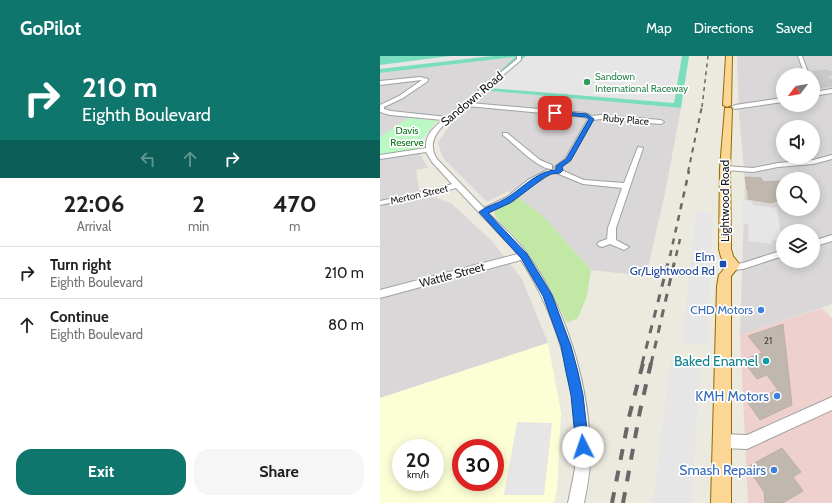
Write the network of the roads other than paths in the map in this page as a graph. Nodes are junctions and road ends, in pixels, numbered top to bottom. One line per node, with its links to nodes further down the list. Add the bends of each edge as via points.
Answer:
1 (519, 56): 10 (street, Sandown Road, via 519,59)
2 (729, 56): 12 (main road, Lightwood Road)
3 (800, 56): 4 (street)
4 (804, 68)
5 (380, 83): 11 (street, via 420,78 426,80)
6 (832, 91): 7 (street)
7 (822, 92): 8 (street)
8 (832, 96)
9 (776, 101): 12 (street)
10 (466, 104): 13 (street, Ruby Place, via 585,115); 14 (street, Sandown Road)
11 (381, 107): 14 (street, via 381,110 390,113)
12 (730, 107): 21 (main road, Lightwood Road)
13 (591, 118): 15 (street, Ruby Place); 22 (street, via 568,160)
14 (448, 119): 18 (street, Sandown Road, via 432,134 428,141)
15 (661, 122)
16 (504, 133): 22 (street, via 538,161)
17 (650, 147): 24 (street, via 637,147)
18 (428, 150): 19 (street); 23 (street)
19 (380, 157)
20 (832, 157): 21 (street, via 753,170)
21 (725, 168): 34 (main road, Lightwood Road, via 725,249)
22 (554, 169): 24 (street, via 583,182); 26 (street, via 531,182 507,201)
23 (457, 185): 25 (street, Merton Street); 26 (street)
24 (626, 186): 28 (street, via 612,228)
25 (380, 203)
26 (483, 212): 32 (street)
27 (832, 238): 29 (street)
28 (611, 241): 30 (street); 31 (street)
29 (820, 242)
30 (602, 244)
31 (624, 247)
32 (524, 256): 35 (street, Wattle Street); 38 (street, via 553,309 566,346 577,395 583,459)
33 (776, 256): 34 (street)
34 (733, 267): 37 (main road, via 725,275 724,286)
35 (380, 294)
36 (832, 403): 37 (street, via 747,442)
37 (722, 441): 39 (main road)
38 (576, 503)
39 (721, 503)

